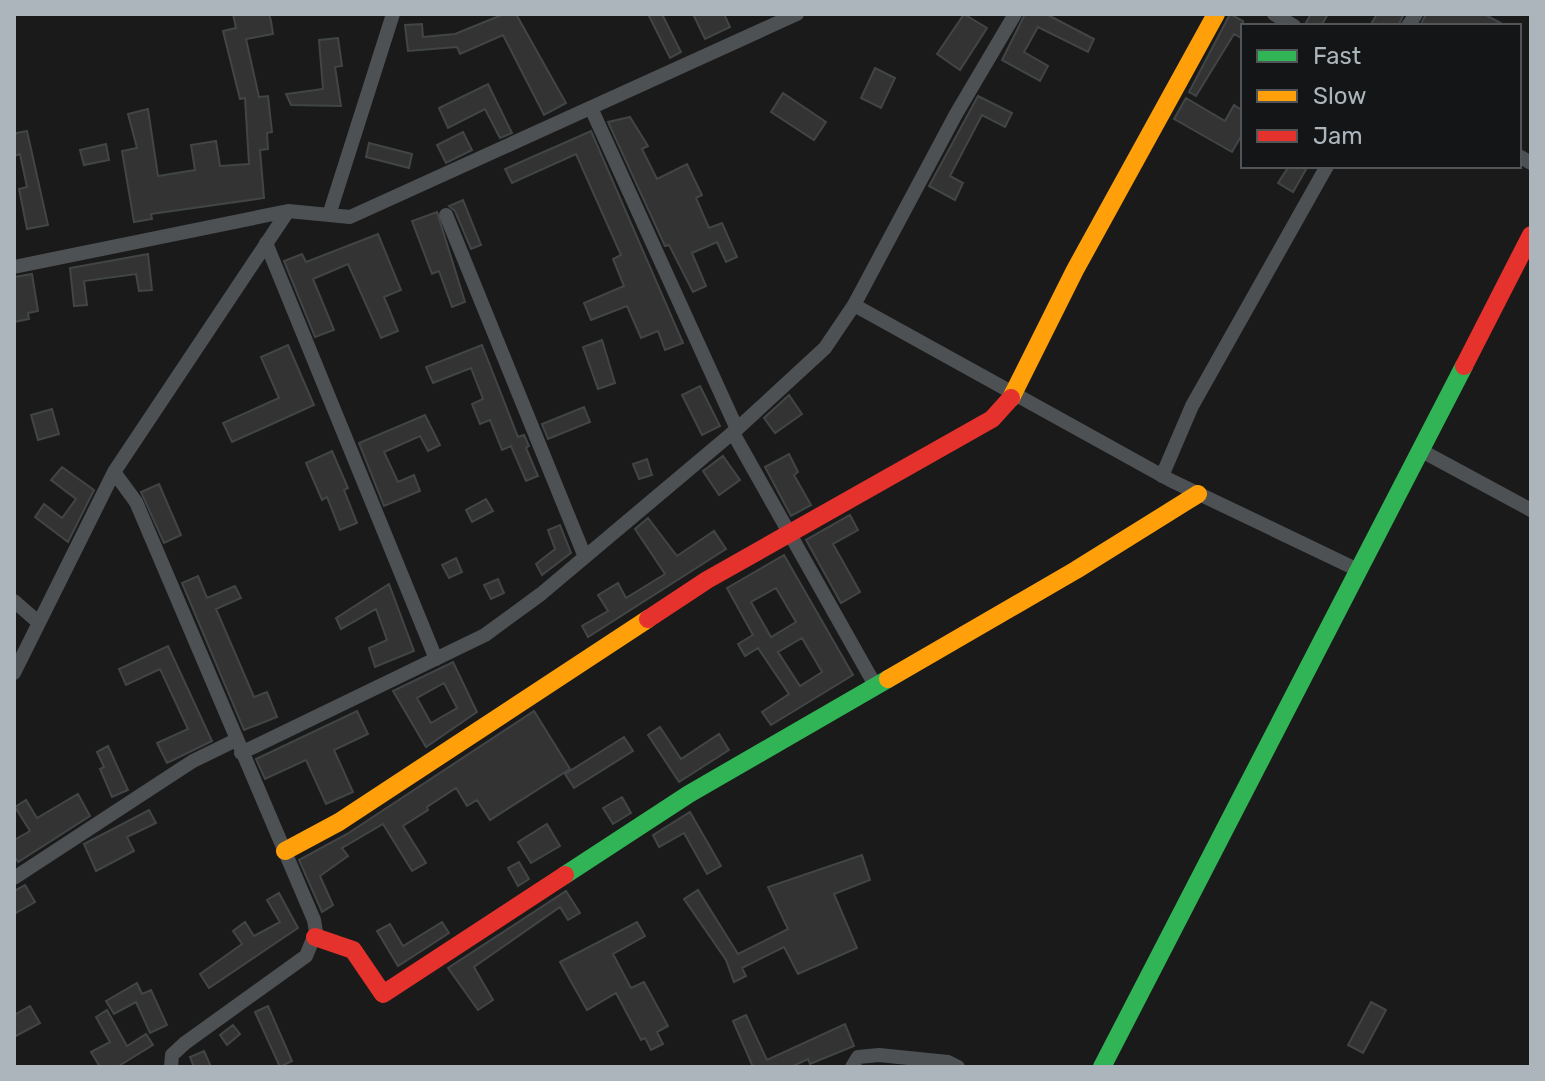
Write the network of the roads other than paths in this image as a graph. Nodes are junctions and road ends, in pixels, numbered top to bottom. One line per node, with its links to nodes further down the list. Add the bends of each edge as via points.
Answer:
1 (393, 14): 8 (street)
2 (797, 14): 5 (street)
3 (1015, 14): 13 (street)
4 (1216, 14): 14 (street, via 1075,270)
5 (591, 108): 8 (street, via 350,217); 15 (street)
6 (1326, 168): 18 (street, via 1192,406)
7 (288, 211): 8 (street); 11 (street); 12 (street)
8 (329, 215)
9 (446, 215): 22 (street)
10 (1531, 235): 16 (street)
11 (266, 243): 17 (street); 26 (street)
12 (14, 267)
13 (854, 305): 14 (street); 15 (street, via 825,348)
14 (1014, 395): 18 (street); 21 (street, via 992,419)
15 (735, 431): 21 (street); 22 (street)
16 (1420, 450): 20 (street); 23 (street)
17 (114, 472): 25 (street); 29 (street, via 136,502)
18 (1162, 476): 19 (street)
19 (1198, 494): 23 (street); 28 (street)
20 (1531, 510)
21 (788, 531): 28 (street); 30 (street, via 339,822)
22 (585, 557): 26 (street, via 485,635)
23 (1358, 570): 36 (street)
24 (14, 601): 25 (street)
25 (38, 622): 27 (street)
26 (436, 659): 29 (street)
27 (14, 673)
28 (875, 685): 32 (street, via 689,794 383,994 353,950)
29 (238, 747): 30 (street); 31 (street, via 193,761)
30 (285, 851): 32 (street, via 314,920)
31 (14, 878)
32 (315, 937): 33 (street, via 306,956 185,1043 172,1055)
33 (171, 1067)
34 (852, 1067): 35 (street, via 858,1057 879,1055)
35 (958, 1067)
36 (1102, 1067)

